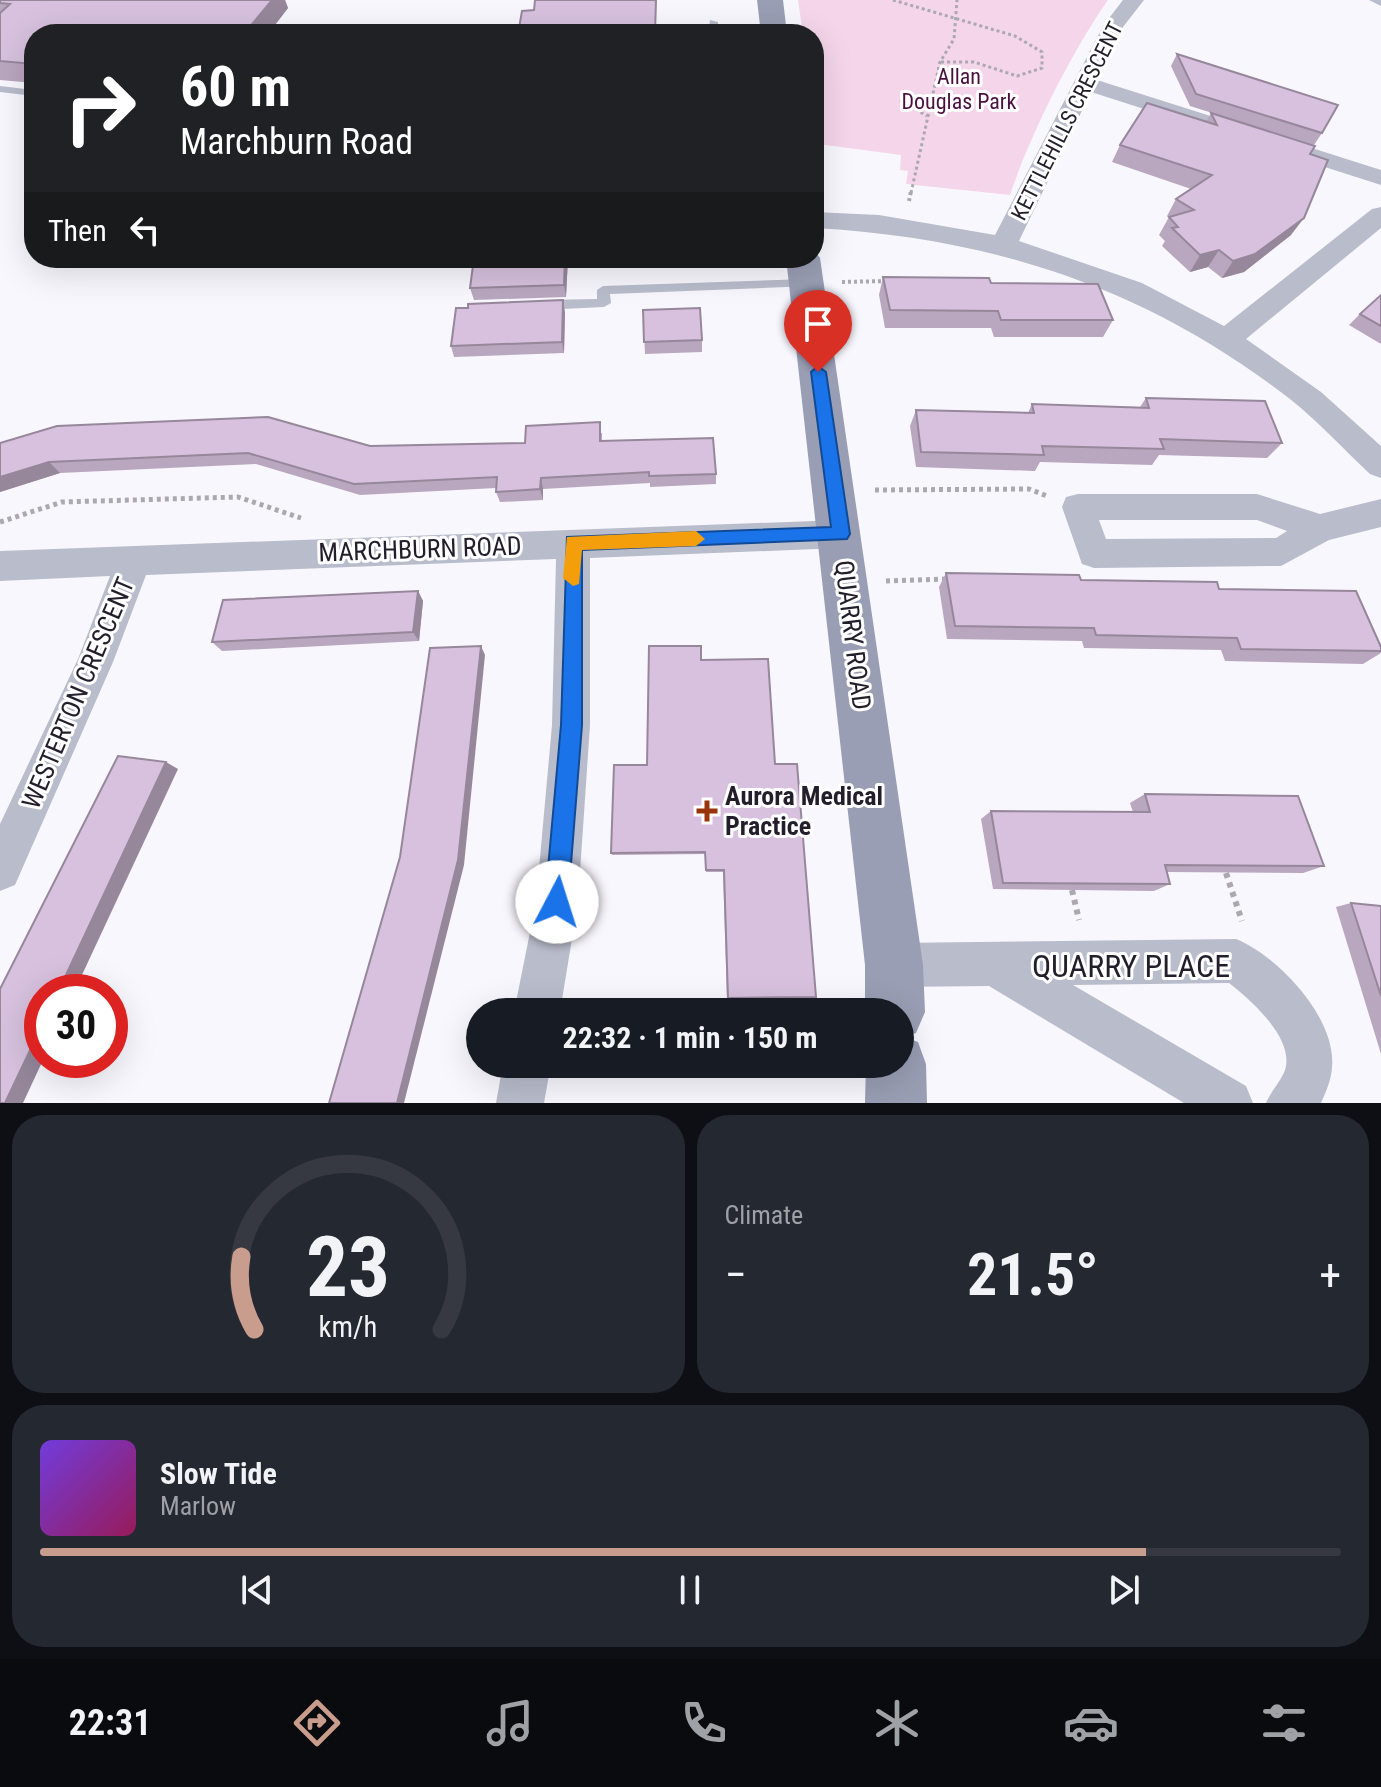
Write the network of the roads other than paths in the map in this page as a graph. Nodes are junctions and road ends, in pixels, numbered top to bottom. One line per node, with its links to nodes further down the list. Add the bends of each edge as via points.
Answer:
1 (770, 0): 5 (street)
2 (1134, 0): 6 (street, KETTLEHILLS CRESCENT, via 1113,26)
3 (1374, 0): 4 (lane)
4 (1381, 3)
5 (773, 24)
6 (1084, 83): 9 (street); 12 (street, KETTLEHILLS CRESCENT)
7 (0, 89): 8 (lane)
8 (24, 92)
9 (1381, 178)
10 (1381, 215): 15 (street)
11 (824, 221): 12 (street, via 904,226)
12 (1004, 244): 15 (street, via 1109,280)
13 (805, 271): 14 (lane, via 603,290 604,303); 17 (street, QUARRY ROAD)
14 (527, 306)
15 (1226, 340): 16 (street, via 1301,391)
16 (1381, 465)
17 (838, 512): 20 (street, MARCHBURN ROAD); 24 (street, QUARRY ROAD)
18 (1381, 513): 19 (street)
19 (1320, 528): 19 (street, via 1281,552 1094,554 1078,507 1257,507)
20 (573, 543): 21 (street, MARCHBURN ROAD); 26 (street, via 571,725 557,902)
21 (134, 560): 22 (street, MARCHBURN ROAD); 23 (street, WESTERTON CRESCENT, via 95,662)
22 (0, 566)
23 (0, 870)
24 (894, 965): 25 (street, QUARRY PLACE); 27 (street, QUARRY ROAD)
25 (997, 966): 32 (street, QUARRY PLACE); 33 (street, QUARRY PLACE, via 1236,961 1260,977 1295,1018 1307,1066 1304,1085)
26 (540, 998)
27 (895, 998)
28 (524, 1078): 30 (street)
29 (896, 1078): 31 (street)
30 (520, 1103)
31 (896, 1103)
32 (1229, 1103)
33 (1290, 1103)

